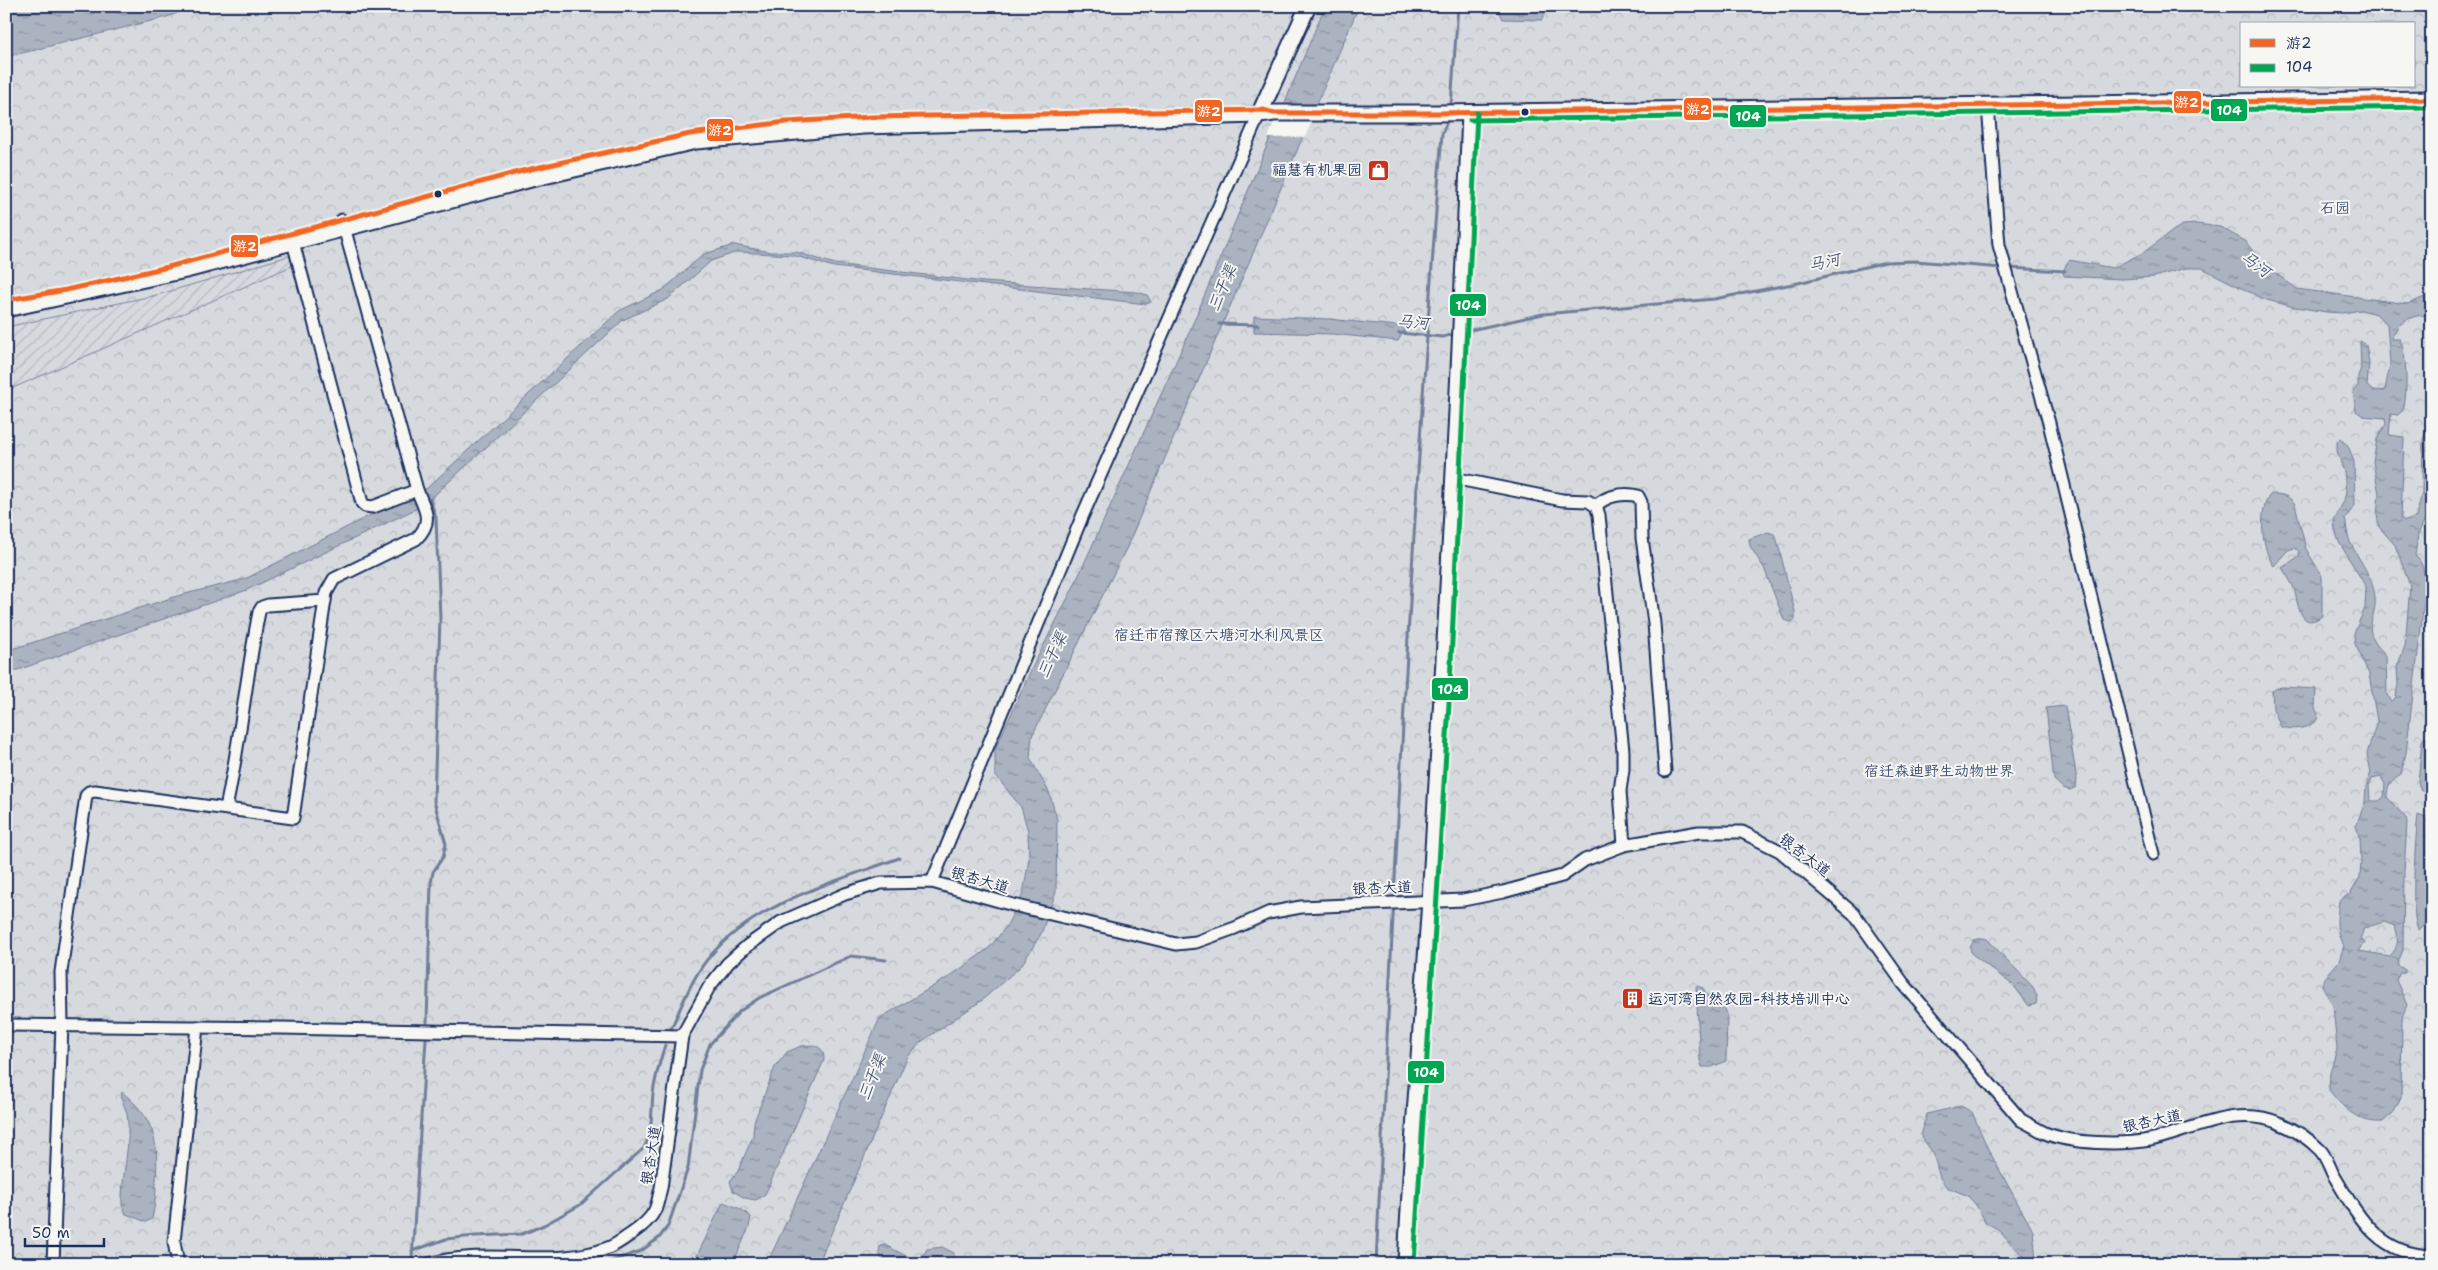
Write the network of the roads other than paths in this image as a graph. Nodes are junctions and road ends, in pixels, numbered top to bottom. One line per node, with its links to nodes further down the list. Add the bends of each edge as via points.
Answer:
1 (1308, 6): 4 (main road)
2 (2432, 98): 3 (main road)
3 (1988, 106): 5 (main road, via 1871,105); 17 (street, via 1999,245 2049,423)
4 (1265, 113): 5 (main road); 6 (main road, via 872,117 786,122 690,134 536,168); 18 (street, via 1082,517)
5 (1470, 113): 10 (main road)
6 (344, 224): 7 (main road); 8 (main road, via 162,269); 11 (street)
7 (294, 242): 9 (main road, via 186,270); 11 (street, via 362,503 373,507)
8 (6, 300)
9 (6, 309)
10 (1453, 478): 12 (street, via 1562,500 1588,501); 19 (main road)
11 (417, 490): 13 (street, via 427,513 424,531 416,539 334,579)
12 (1596, 506): 14 (street, via 1600,501 1629,493 1638,496 1641,502); 16 (street, via 1623,751 1620,791)
13 (325, 601): 15 (street, via 268,605 259,612); 15 (street, via 293,818)
14 (1665, 771)
15 (226, 808): 20 (street, via 89,792 84,803 61,972)
16 (1624, 845): 19 (street, 银杏大道, via 1585,860 1562,876 1463,900); 24 (street, 银杏大道, via 1699,832 1742,832 1758,839 1780,851 1854,914 1903,983 2021,1120 2046,1133 2115,1144 2150,1140 2235,1117 2258,1117 2277,1122 2322,1152 2377,1237 2398,1251 2413,1256)
17 (2154, 854)
18 (932, 882): 19 (street, 银杏大道, via 1176,944 1196,942 1268,913 1302,907); 23 (street, 银杏大道, via 881,882 781,922 728,963 709,987)
19 (1430, 902): 28 (main road)
20 (62, 1025): 21 (street); 22 (street); 25 (street)
21 (6, 1026)
22 (197, 1027): 23 (street); 26 (street, via 174,1242)
23 (682, 1036): 27 (street, 银杏大道, via 661,1188 655,1210 639,1228 608,1248 581,1255 484,1256 444,1259)
24 (2432, 1256)
25 (53, 1264)
26 (178, 1264)
27 (429, 1264)
28 (1406, 1264)

